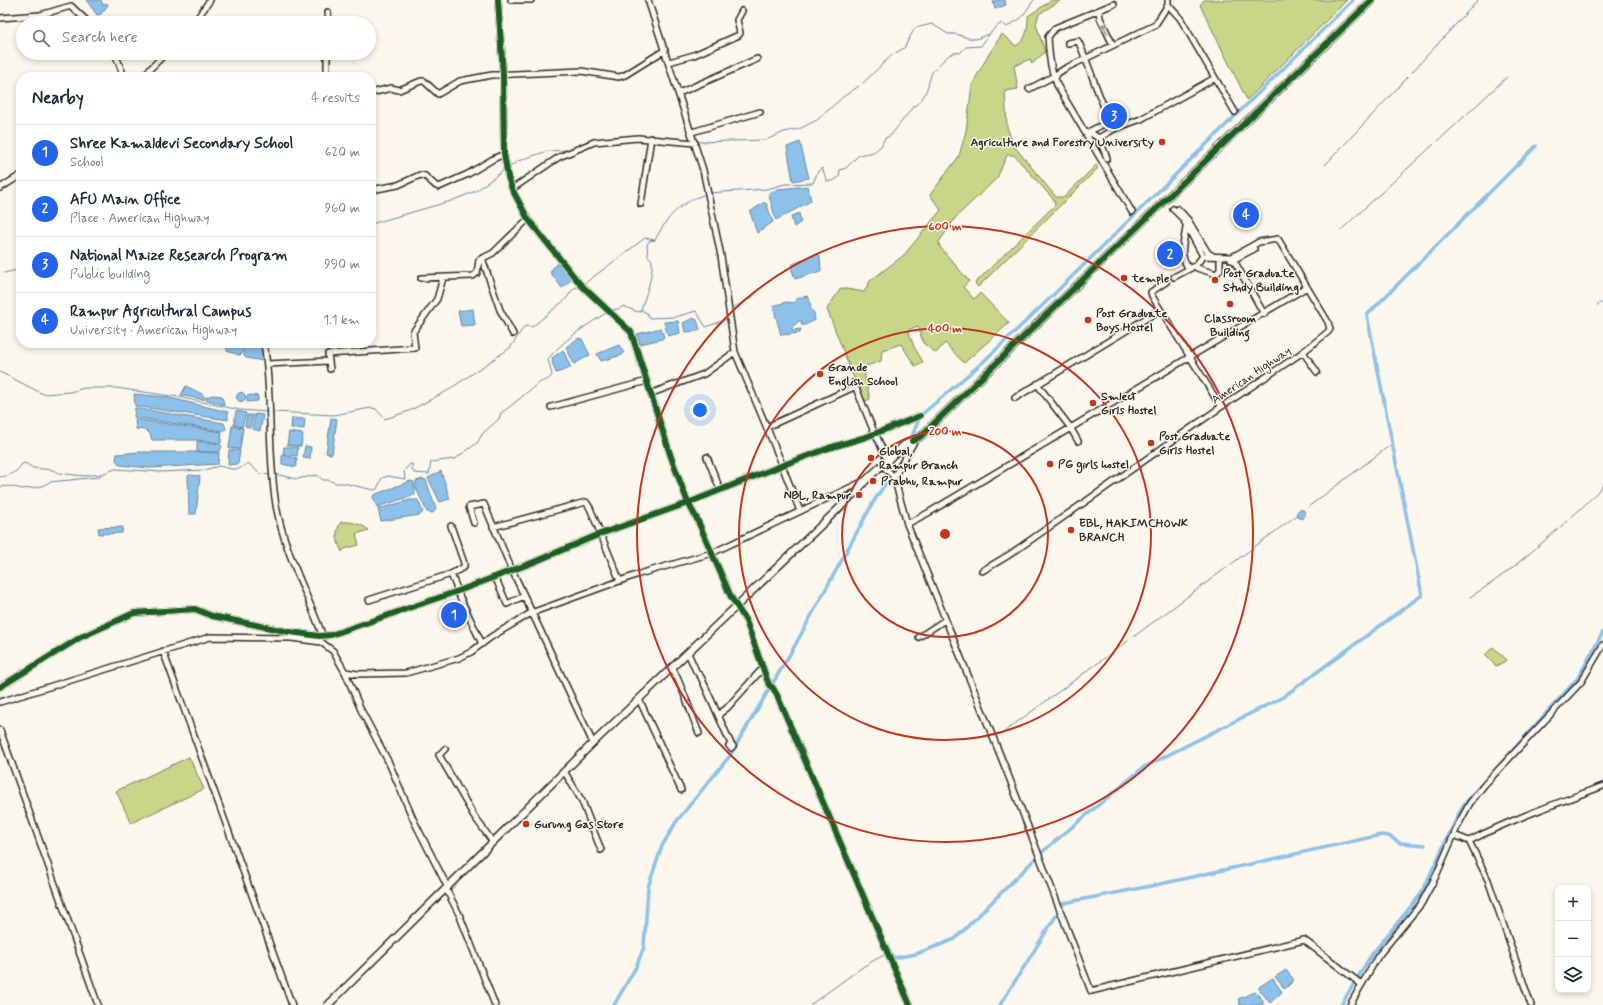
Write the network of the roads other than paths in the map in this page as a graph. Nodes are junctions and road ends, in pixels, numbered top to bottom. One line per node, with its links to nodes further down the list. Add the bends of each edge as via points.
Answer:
1 (210, 0): 14 (street)
2 (498, 0): 30 (street)
3 (512, 0): 4 (street)
4 (531, 0)
5 (648, 0): 20 (street)
6 (1372, 0): 86 (main road, via 1020,342)
7 (1168, 2): 19 (street, via 1155,25); 32 (street)
8 (1114, 4): 10 (street)
9 (742, 11): 26 (street, via 736,20 739,35 694,55)
10 (1099, 11): 19 (street, one-way to 10); 31 (street, via 1055,28 1049,34 1050,66)
11 (328, 12): 15 (street)
12 (27, 16): 13 (street, via 72,6)
13 (82, 16)
14 (199, 16)
15 (328, 16)
16 (16, 17): 17 (street)
17 (0, 18)
18 (1068, 42): 21 (street, via 1078,41)
19 (1113, 46): 21 (street)
20 (665, 50): 26 (street); 30 (street, via 625,75 619,76 581,72)
21 (1086, 58): 31 (street); 38 (street)
22 (757, 59): 35 (street)
23 (118, 60): 27 (street)
24 (159, 60): 28 (street)
25 (327, 60): 29 (street)
26 (669, 62): 35 (street)
27 (122, 72)
28 (147, 72)
29 (327, 72)
30 (503, 74): 34 (street, via 460,81 438,94 424,81 399,90 391,88); 45 (street)
31 (1054, 77): 33 (street); 41 (street)
32 (1215, 78): 37 (street); 39 (street, via 1141,119)
33 (1029, 89)
34 (376, 92)
35 (679, 93): 40 (street)
36 (760, 112): 40 (street)
37 (1235, 112)
38 (1110, 121): 39 (street); 41 (street)
39 (1114, 129): 43 (street)
40 (692, 132): 44 (street)
41 (1087, 133): 43 (street); 52 (street)
42 (651, 138): 44 (street); 50 (street, via 589,144 547,164); 51 (street)
43 (1098, 138): 46 (street)
44 (696, 143): 70 (street, via 721,256)
45 (504, 154): 49 (street, via 439,187 425,176 420,176 398,185); 50 (street)
46 (1107, 158)
47 (16, 178): 48 (street)
48 (0, 188)
49 (376, 189)
50 (512, 189): 53 (street)
51 (641, 204)
52 (1132, 212)
53 (528, 219): 56 (street, via 493,253); 77 (street, via 582,285 631,332)
54 (1186, 227): 55 (street); 57 (street, via 1173,208 1184,215 1210,256); 60 (street, via 1182,256)
55 (1203, 256): 57 (street, American Highway); 59 (street)
56 (482, 258): 63 (street, via 479,260 478,273 473,276); 68 (street, via 500,310)
57 (1221, 258): 58 (street, American Highway); 59 (street, via 1220,270 1216,274 1197,268)
58 (1233, 259): 65 (street, American Highway, via 1262,242 1278,239 1284,245); 67 (street)
59 (1196, 265): 60 (street)
60 (1189, 269): 61 (street)
61 (1174, 277)
62 (422, 278): 63 (street)
63 (443, 278): 73 (street, via 437,299 413,332 415,348 328,354)
64 (1166, 282): 66 (street, via 1151,292)
65 (1307, 287): 67 (street); 71 (street, American Highway, via 1330,329 1325,336)
66 (1160, 310): 72 (street); 78 (street)
67 (1264, 314): 72 (street)
68 (513, 334)
69 (265, 348): 74 (street)
70 (735, 352): 79 (street, via 704,374); 84 (street)
71 (1303, 352): 76 (street); 82 (street, American Highway)
72 (1190, 358): 82 (street); 85 (street)
73 (329, 361): 74 (street); 75 (street)
74 (267, 364): 110 (street, via 276,505 289,555)
75 (330, 369)
76 (1317, 372)
77 (647, 381): 79 (street); 81 (street)
78 (1037, 384): 80 (street); 85 (street)
79 (652, 393): 93 (street, via 671,457)
80 (1015, 398)
81 (551, 407)
82 (1220, 407): 101 (street, American Highway, via 1009,555)
83 (920, 416): 92 (street)
84 (767, 427): 89 (street, via 854,387); 94 (street)
85 (1070, 427): 87 (street); 96 (street)
86 (914, 441): 89 (main road, via 904,445); 90 (street)
87 (1078, 441)
88 (707, 457): 92 (street)
89 (885, 464): 90 (street); 91 (main road)
90 (892, 475): 96 (street)
91 (866, 480): 94 (street); 107 (main road)
92 (720, 489): 93 (street)
93 (688, 502): 99 (street); 100 (street)
94 (800, 511): 100 (street)
95 (474, 523): 98 (street, via 468,507 484,504)
96 (907, 524): 109 (street)
97 (451, 526): 102 (street, via 464,567)
98 (493, 527): 99 (street, via 586,502); 105 (street)
99 (600, 534): 104 (street); 119 (street, via 461,590 331,635 290,632 212,616 195,609 134,613 82,637)
100 (712, 553): 104 (street); 107 (street)
101 (982, 571)
102 (451, 574): 106 (street); 112 (street)
103 (496, 579): 105 (street, via 506,604)
104 (620, 581): 108 (street)
105 (524, 596): 108 (street)
106 (369, 600)
107 (737, 606): 115 (main road); 117 (street, via 746,621)
108 (531, 613): 112 (street); 125 (street)
109 (945, 620): 111 (street); 136 (street, via 1091,991 1304,940)
110 (322, 637): 114 (street, via 215,636); 118 (street)
111 (919, 638)
112 (482, 644): 118 (street, via 459,658 406,673)
113 (1603, 644): 131 (street, via 1581,682 1470,803)
114 (163, 651): 121 (street); 138 (street)
115 (688, 652): 116 (main road); 122 (street)
116 (672, 667): 120 (main road); 124 (street, via 684,690)
117 (763, 668): 122 (street); 141 (street)
118 (345, 672): 135 (street, via 360,710 389,763)
119 (0, 687)
120 (639, 699): 125 (main road); 130 (street)
121 (0, 702)
122 (718, 715): 126 (street)
123 (0, 730): 137 (street)
124 (699, 733)
125 (592, 743): 128 (main road)
126 (730, 744)
127 (445, 749): 132 (street, via 439,754 474,816)
128 (564, 772): 132 (main road); 134 (street, via 582,801)
129 (1603, 786): 133 (street, via 1536,813 1508,821)
130 (681, 790)
131 (1454, 835): 133 (street); 136 (street, via 1421,904)
132 (492, 841): 135 (main road)
133 (1469, 841): 143 (street, via 1488,880)
134 (602, 850)
135 (447, 888): 139 (main road); 140 (street)
136 (1358, 982): 142 (street)
137 (98, 1005)
138 (292, 1005)
139 (328, 1005)
140 (496, 1005)
141 (910, 1005)
142 (1350, 1005)
143 (1531, 1005)

